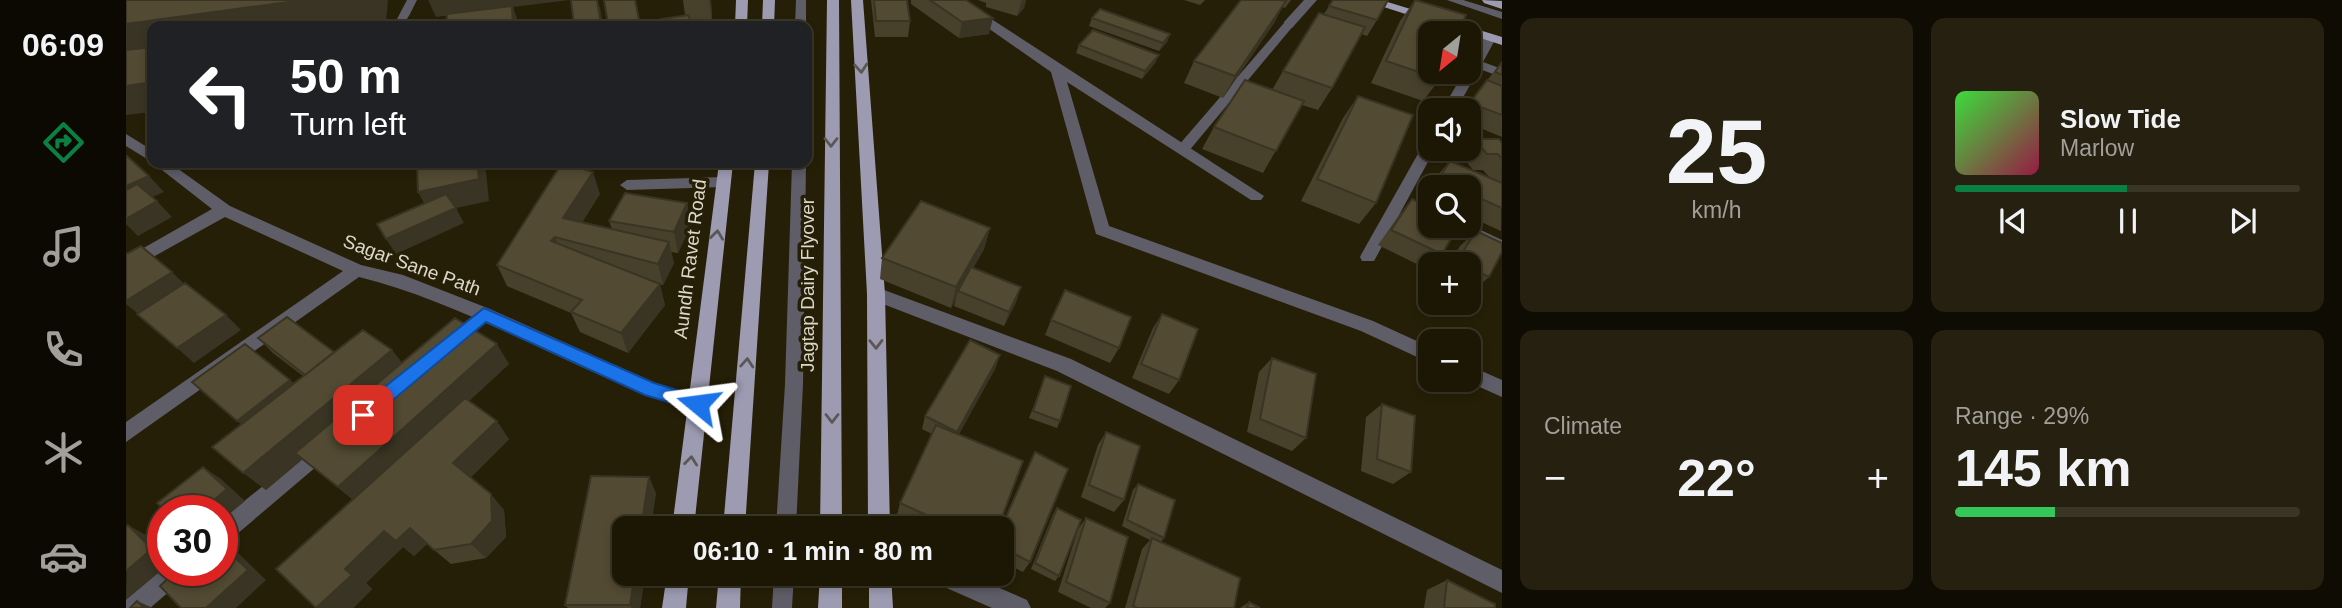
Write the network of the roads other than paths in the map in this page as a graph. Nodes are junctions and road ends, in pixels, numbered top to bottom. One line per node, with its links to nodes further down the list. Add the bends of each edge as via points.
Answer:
1 (412, 0): 15 (lane)
2 (742, 0): 16 (main road)
3 (769, 0): 17 (main road)
4 (801, 0): 18 (lane)
5 (833, 0): 58 (main road, Jagtap Dairy Flyover, one-way to 58)
6 (857, 0): 46 (main road, one-way to 46)
7 (954, 0): 23 (street)
8 (1311, 0): 19 (street)
9 (1368, 0): 20 (main road)
10 (1407, 0): 20 (main road)
11 (1452, 0): 14 (lane)
12 (1488, 0): 13 (main road)
13 (1502, 5)
14 (1502, 16)
15 (401, 21)
16 (741, 21)
17 (768, 21)
18 (801, 21)
19 (1288, 25): 27 (lane)
20 (1498, 37): 21 (street)
21 (1481, 55)
22 (1481, 66): 24 (street)
23 (1057, 69): 27 (street); 49 (street, via 1102,230 1367,326)
24 (1502, 73)
25 (129, 143): 28 (street)
26 (1481, 145): 29 (street)
27 (1183, 149): 37 (street)
28 (147, 154)
29 (1502, 154)
30 (1421, 161): 38 (street)
31 (167, 168): 40 (street, Sagar Sane Path)
32 (725, 168): 35 (main road, Aundh Ravet Road)
33 (762, 168): 56 (main road, one-way to 33)
34 (799, 168): 57 (lane)
35 (723, 182): 36 (lane); 52 (main road, Aundh Ravet Road, one-way to 35)
36 (626, 185)
37 (1256, 196)
38 (1400, 198): 39 (street); 43 (street)
39 (1418, 206)
40 (225, 210): 44 (street); 45 (street, Sagar Sane Path)
41 (1481, 237): 42 (street)
42 (1502, 247)
43 (1367, 257)
44 (126, 266)
45 (357, 270): 47 (street, Sagar Sane Path, via 397,280); 53 (street)
46 (876, 295): 59 (main road, one-way to 59); 61 (street, via 1065,365)
47 (484, 314): 48 (street); 52 (street, Sagar Sane Path, via 651,390)
48 (463, 332)
49 (1418, 349)
50 (1481, 379): 51 (street)
51 (1502, 389)
52 (698, 404): 55 (main road, Aundh Ravet Road, one-way to 52)
53 (126, 433)
54 (337, 436): 60 (street)
55 (684, 516)
56 (735, 516)
57 (787, 516)
58 (831, 516)
59 (879, 516)
60 (238, 520)
61 (1502, 582)
62 (158, 586): 69 (street)
63 (677, 586): 70 (main road)
64 (729, 586): 71 (main road)
65 (783, 586): 72 (lane)
66 (831, 586): 73 (main road)
67 (880, 586): 74 (main road)
68 (969, 586): 75 (street)
69 (132, 608)
70 (674, 608)
71 (728, 608)
72 (782, 608)
73 (830, 608)
74 (881, 608)
75 (1019, 608)

